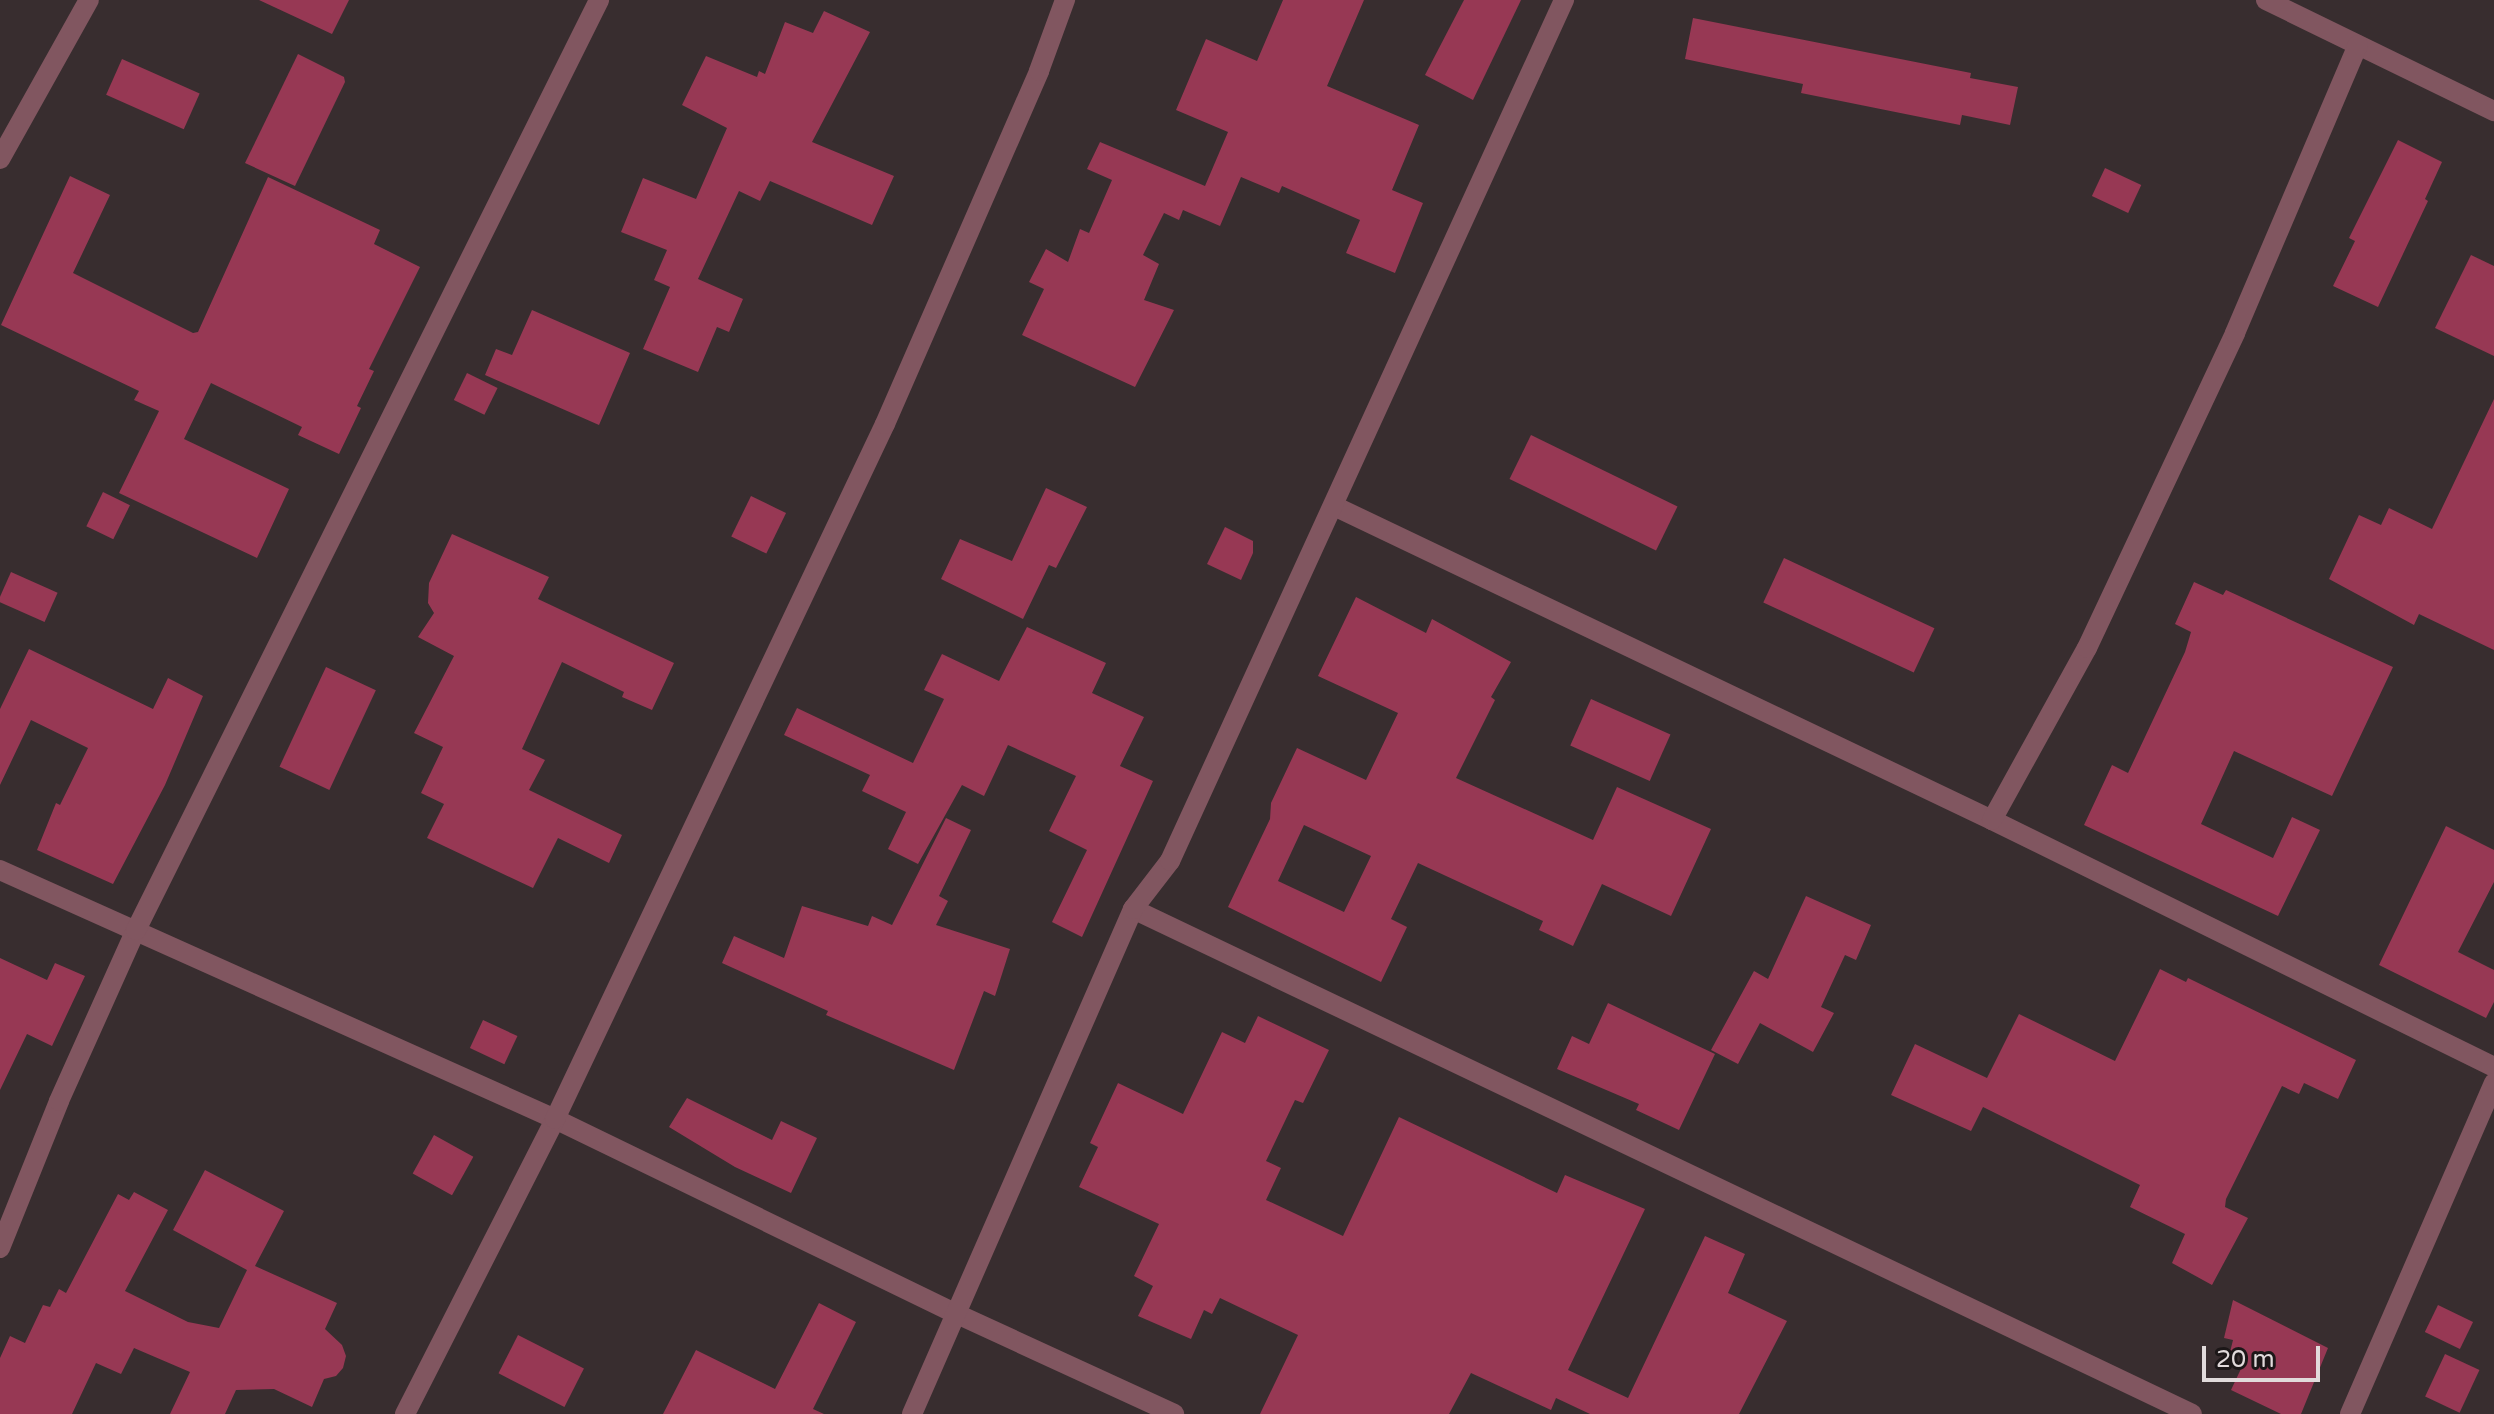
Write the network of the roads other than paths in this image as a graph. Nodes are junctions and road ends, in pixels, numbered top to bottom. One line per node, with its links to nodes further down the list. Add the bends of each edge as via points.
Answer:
1 (89, 0): 8 (street)
2 (599, 0): 13 (street)
3 (1065, 0): 16 (street, via 885,424)
4 (1564, 0): 9 (street)
5 (2266, 0): 6 (street)
6 (2358, 45): 7 (street); 10 (street, via 2235,333 2114,591)
7 (2494, 111)
8 (0, 159)
9 (1334, 506): 10 (street); 12 (street, via 1170,861)
10 (1992, 820): 14 (street)
11 (0, 870): 13 (street)
12 (1133, 909): 18 (street); 22 (street)
13 (136, 930): 16 (street); 17 (street)
14 (2494, 1067)
15 (2494, 1083): 23 (street)
16 (555, 1119): 18 (street); 19 (street)
17 (0, 1248)
18 (957, 1314): 20 (street); 21 (street)
19 (405, 1414)
20 (912, 1414)
21 (1174, 1414)
22 (2192, 1414)
23 (2350, 1414)

